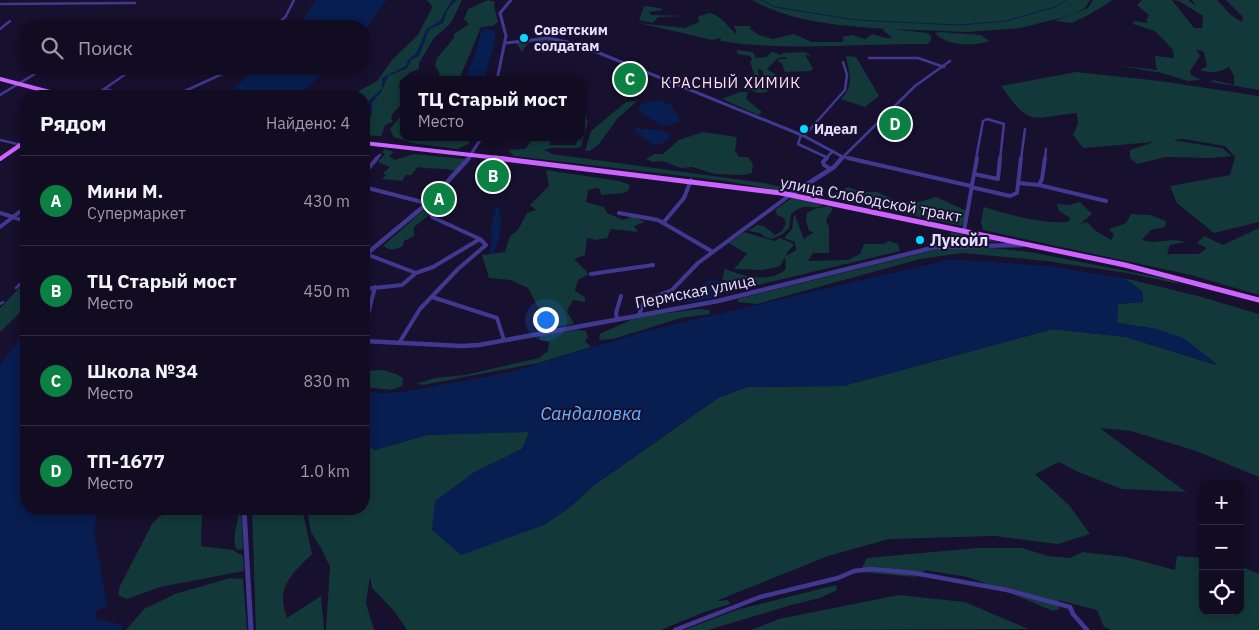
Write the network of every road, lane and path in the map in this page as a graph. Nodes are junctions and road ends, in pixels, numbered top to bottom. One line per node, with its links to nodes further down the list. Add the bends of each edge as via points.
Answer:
1 (294, 0): 5 (street)
2 (511, 0): 8 (street, via 500,13)
3 (134, 3): 4 (street)
4 (0, 4)
5 (282, 20)
6 (10, 21): 7 (street)
7 (0, 30)
8 (505, 43): 16 (street); 25 (street, via 548,38 570,42)
9 (869, 58): 12 (street, via 918,58)
10 (950, 61): 12 (street)
11 (843, 62): 25 (street, via 845,90)
12 (944, 67): 37 (street, via 916,85)
13 (33, 75): 18 (street)
14 (124, 75): 19 (street)
15 (223, 75): 22 (street)
16 (497, 76)
17 (0, 79): 18 (main road)
18 (19, 84): 20 (main road); 23 (street)
19 (104, 89): 21 (street)
20 (42, 90)
21 (108, 90)
22 (182, 90)
23 (0, 95)
24 (1025, 130): 43 (street)
25 (802, 136): 30 (street); 33 (street)
26 (0, 140): 29 (street)
27 (480, 141): 35 (street)
28 (370, 144): 35 (main road, улица Слободской тракт)
29 (20, 145)
30 (798, 145): 36 (street)
31 (20, 148): 38 (main road)
32 (1046, 149): 44 (street)
33 (833, 151): 36 (street); 37 (street)
34 (380, 155): 39 (street)
35 (473, 155): 42 (main road, улица Слободской тракт); 49 (street)
36 (826, 157): 40 (street, via 823,164)
37 (843, 157): 40 (street); 45 (street)
38 (0, 159)
39 (370, 167)
40 (831, 170): 47 (street)
41 (973, 174): 41 (street, via 998,179 1004,124 984,120); 45 (street)
42 (691, 180): 47 (main road, улица Слободской тракт); 55 (street, via 681,203)
43 (1019, 183): 44 (street); 45 (street, via 1018,191 1013,195)
44 (1039, 185): 48 (street)
45 (971, 187): 57 (street)
46 (370, 189): 49 (street)
47 (790, 195): 57 (main road, улица Слободской тракт); 61 (street)
48 (1106, 201)
49 (426, 203): 58 (street, via 432,217); 60 (street)
50 (20, 212): 53 (street)
51 (0, 213): 53 (street)
52 (619, 213): 55 (street)
53 (13, 217): 54 (street); 56 (street)
54 (20, 220)
55 (663, 223): 61 (street)
56 (0, 227)
57 (964, 231): 59 (main road, улица Слободской тракт)
58 (480, 239): 64 (street, via 433,267); 70 (street, via 486,246 470,257)
59 (1028, 244): 72 (main road, улица Слободской тракт, via 1156,272); 74 (street, Пермская улица, via 936,247 773,288)
60 (370, 251)
61 (713, 252): 74 (street, via 672,290 644,301)
62 (370, 257): 64 (street)
63 (653, 265): 65 (street)
64 (416, 273): 67 (street, via 402,285)
65 (591, 274)
66 (20, 284): 68 (street)
67 (375, 287): 69 (street); 73 (street)
68 (16, 288)
69 (370, 288)
70 (432, 296): 76 (street, via 497,318); 78 (street)
71 (621, 296): 75 (street)
72 (1259, 300)
73 (370, 307)
74 (639, 315): 75 (street, Пермская улица)
75 (617, 319): 76 (street, Пермская улица)
76 (504, 340): 78 (street, Пермская улица, via 462,346)
77 (370, 341): 78 (street, Пермская улица)
78 (399, 343)
79 (244, 515): 80 (street)
80 (251, 630)
81 (675, 630): 82 (street, via 760,597 871,569 931,576 1048,600 1070,607)
82 (1087, 630)

